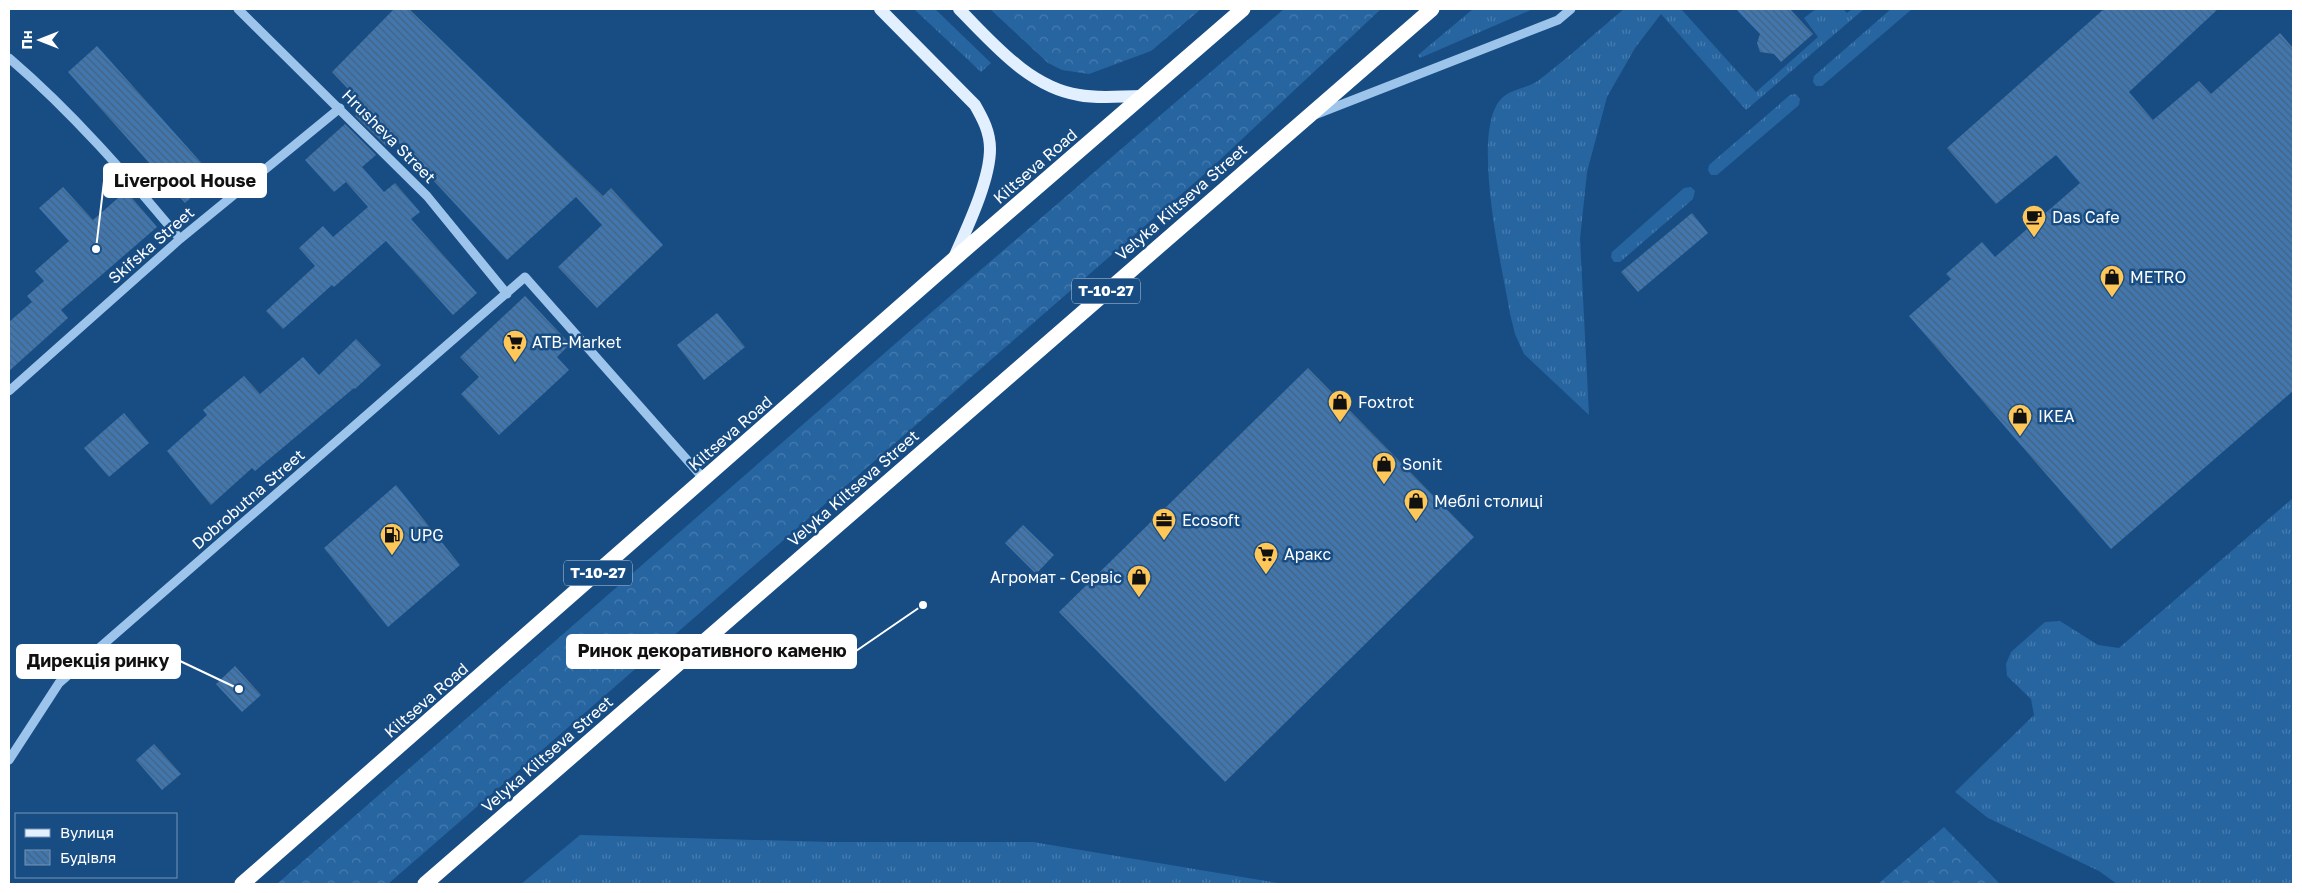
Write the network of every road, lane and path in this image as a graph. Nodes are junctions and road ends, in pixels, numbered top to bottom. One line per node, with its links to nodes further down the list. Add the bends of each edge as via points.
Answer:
1 (238, 9): 9 (street, Hrusheva Street)
2 (880, 9): 12 (main road, via 975,105 986,123 990,149 986,173)
3 (959, 9): 8 (main road, via 1046,86 1081,96)
4 (1243, 9): 8 (highway, Kiltseva Road / Т-10-27)
5 (1432, 9): 10 (highway, Т-10-27)
6 (1571, 9): 10 (street, via 1558,20)
7 (9, 58): 11 (street, via 86,132)
8 (1141, 96): 12 (highway, Kiltseva Road / Т-10-27)
9 (340, 108): 11 (street, Skifska Street); 13 (street, Hrusheva Street, via 427,196)
10 (1305, 119): 18 (highway, Velyka Kiltseva Street / Т-10-27)
11 (180, 239): 14 (street, Skifska Street)
12 (953, 260): 15 (highway, Kiltseva Road / Т-10-27)
13 (507, 294): 15 (street, Dobrobutna Street, via 525,277); 16 (street, Dobrobutna Street, via 59,683)
14 (9, 391)
15 (704, 479): 17 (highway, Kiltseva Road / Т-10-27)
16 (9, 760)
17 (242, 884)
18 (425, 884)

